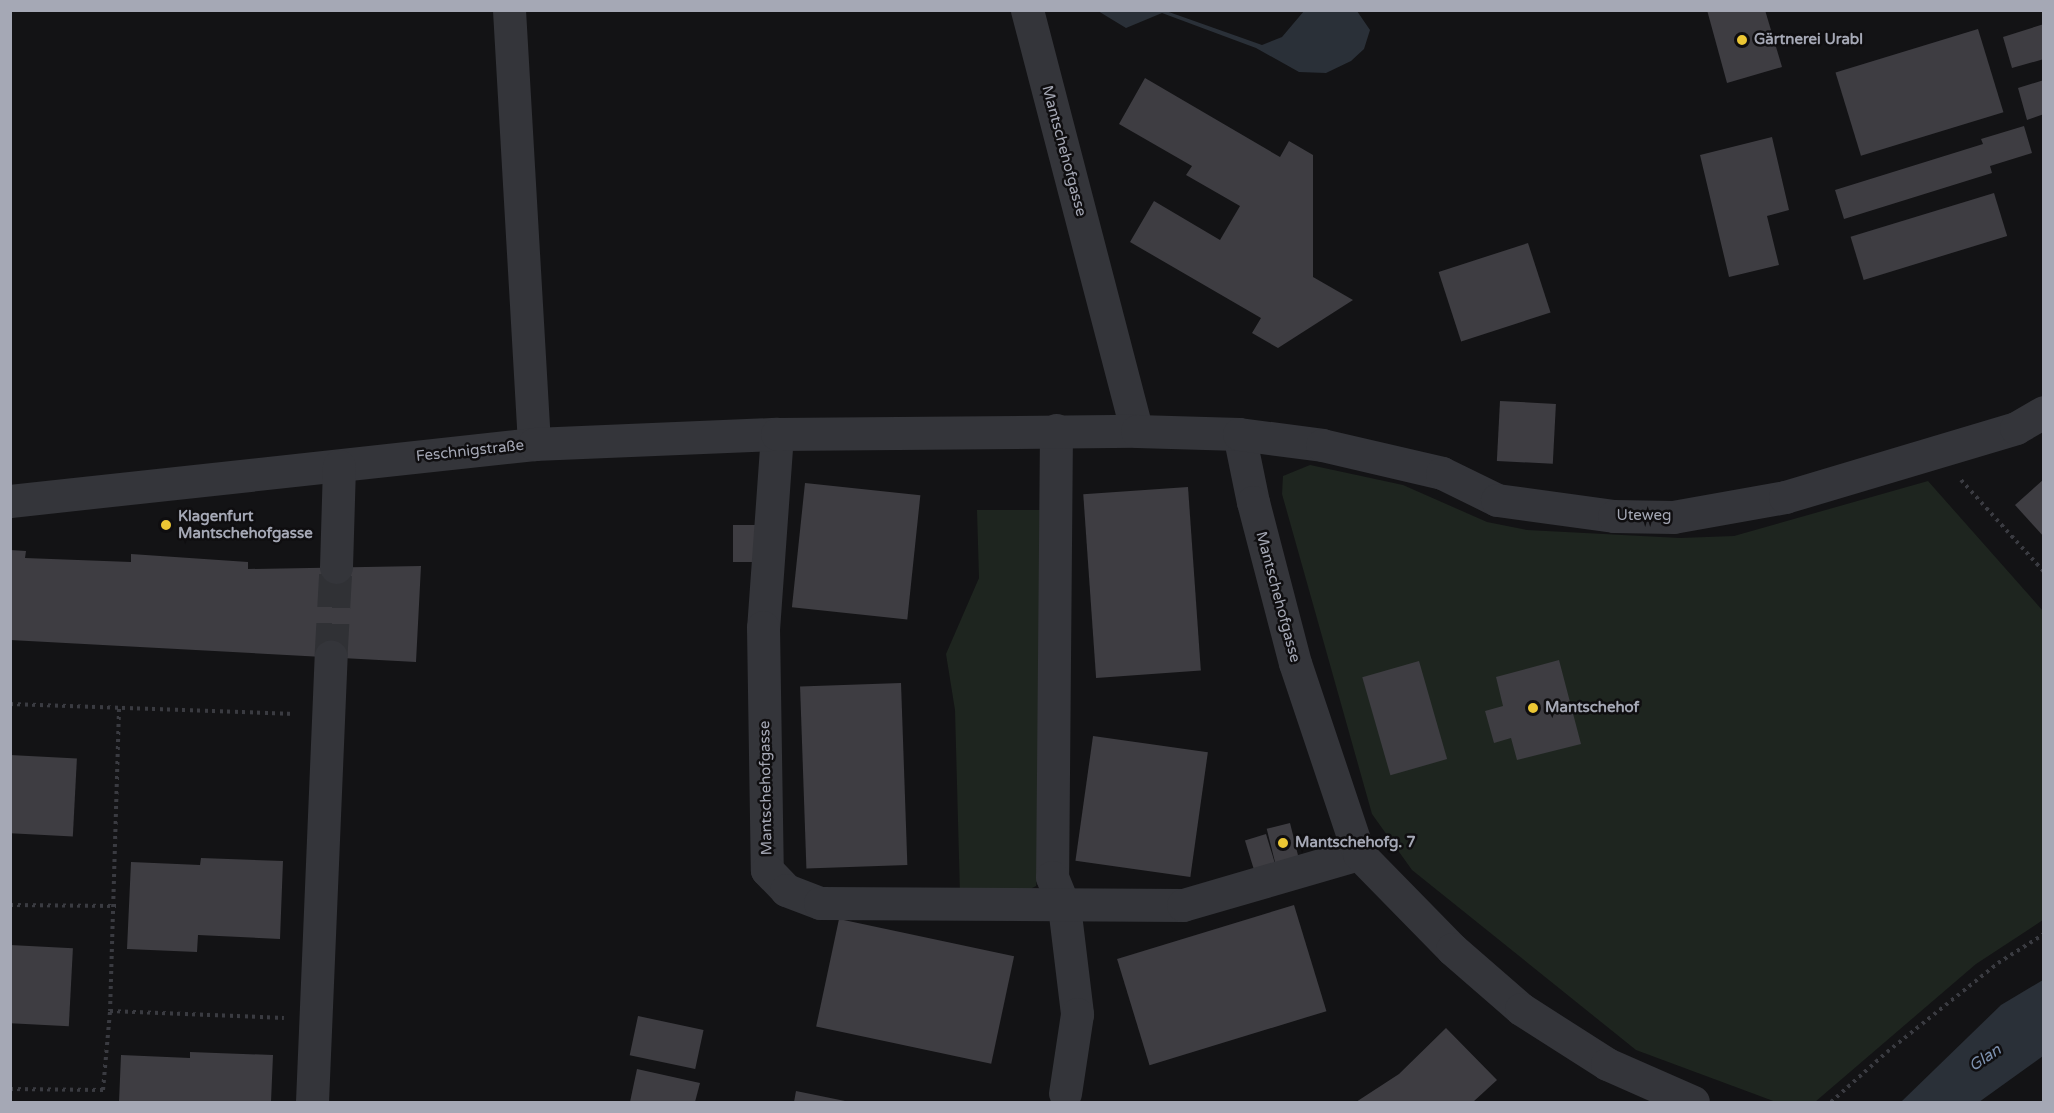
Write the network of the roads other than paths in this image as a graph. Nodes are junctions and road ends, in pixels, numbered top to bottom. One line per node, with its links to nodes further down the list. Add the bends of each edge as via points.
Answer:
1 (509, 10): 8 (street, Feschnigstraße)
2 (1027, 10): 5 (street, Mantschehofgasse)
3 (2043, 412): 7 (street, Uteweg, via 2016,428 1785,497 1673,517 1614,516 1497,500 1442,473 1322,446)
4 (1056, 430): 5 (street); 6 (street); 14 (street, via 1052,877)
5 (1137, 431): 7 (street)
6 (777, 434): 8 (street); 14 (street, Mantschehofgasse, via 763,627 767,870 786,890 820,903)
7 (1239, 434): 13 (street, Mantschehofgasse, via 1295,663)
8 (534, 444): 9 (street, Feschnigstraße)
9 (339, 466): 10 (street, Feschnigstraße); 11 (street)
10 (10, 501)
11 (336, 567)
12 (331, 656): 16 (street)
13 (1359, 854): 14 (street, Mantschehofgasse, via 1183,904); 17 (street, Mantschehofgasse, via 1414,914 1521,1009 1607,1064)
14 (1064, 906): 15 (street, via 1077,1014)
15 (1065, 1093)
16 (312, 1102)
17 (1693, 1102)

